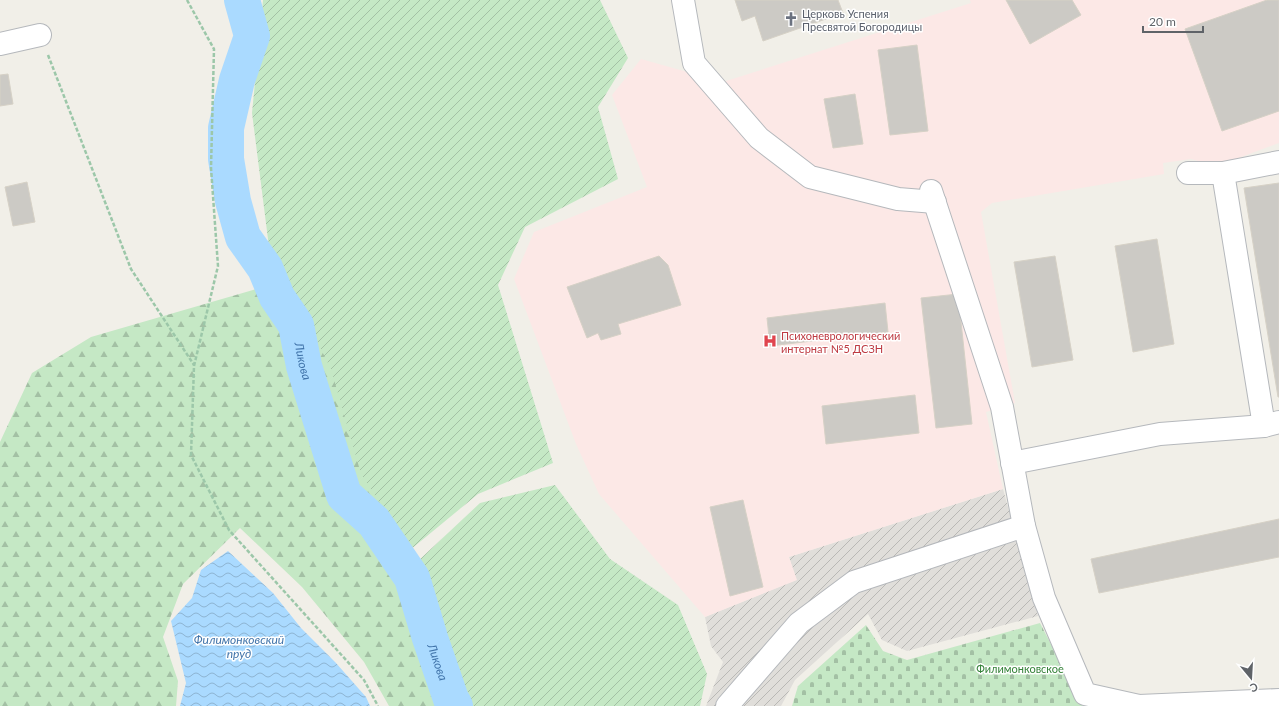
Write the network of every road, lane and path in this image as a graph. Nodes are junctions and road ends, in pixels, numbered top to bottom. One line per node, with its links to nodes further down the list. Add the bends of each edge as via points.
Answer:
1 (187, 0): 8 (path, via 214,49 211,168 218,266)
2 (683, 0): 10 (street, via 694,63 759,138 810,177 898,199 933,196 1002,407)
3 (40, 35): 4 (street); 8 (path, via 131,269)
4 (0, 44)
5 (1279, 162): 7 (street)
6 (1188, 173): 7 (street)
7 (1223, 174): 9 (street)
8 (194, 366): 13 (path, via 191,454 229,530 364,680)
9 (1271, 424): 10 (street, via 1160,434)
10 (1012, 463): 11 (street)
11 (1024, 526): 12 (street, via 1044,598 1085,694 1139,706); 14 (street, via 854,582 799,623)
12 (1279, 700)
13 (378, 706)
14 (727, 706)

